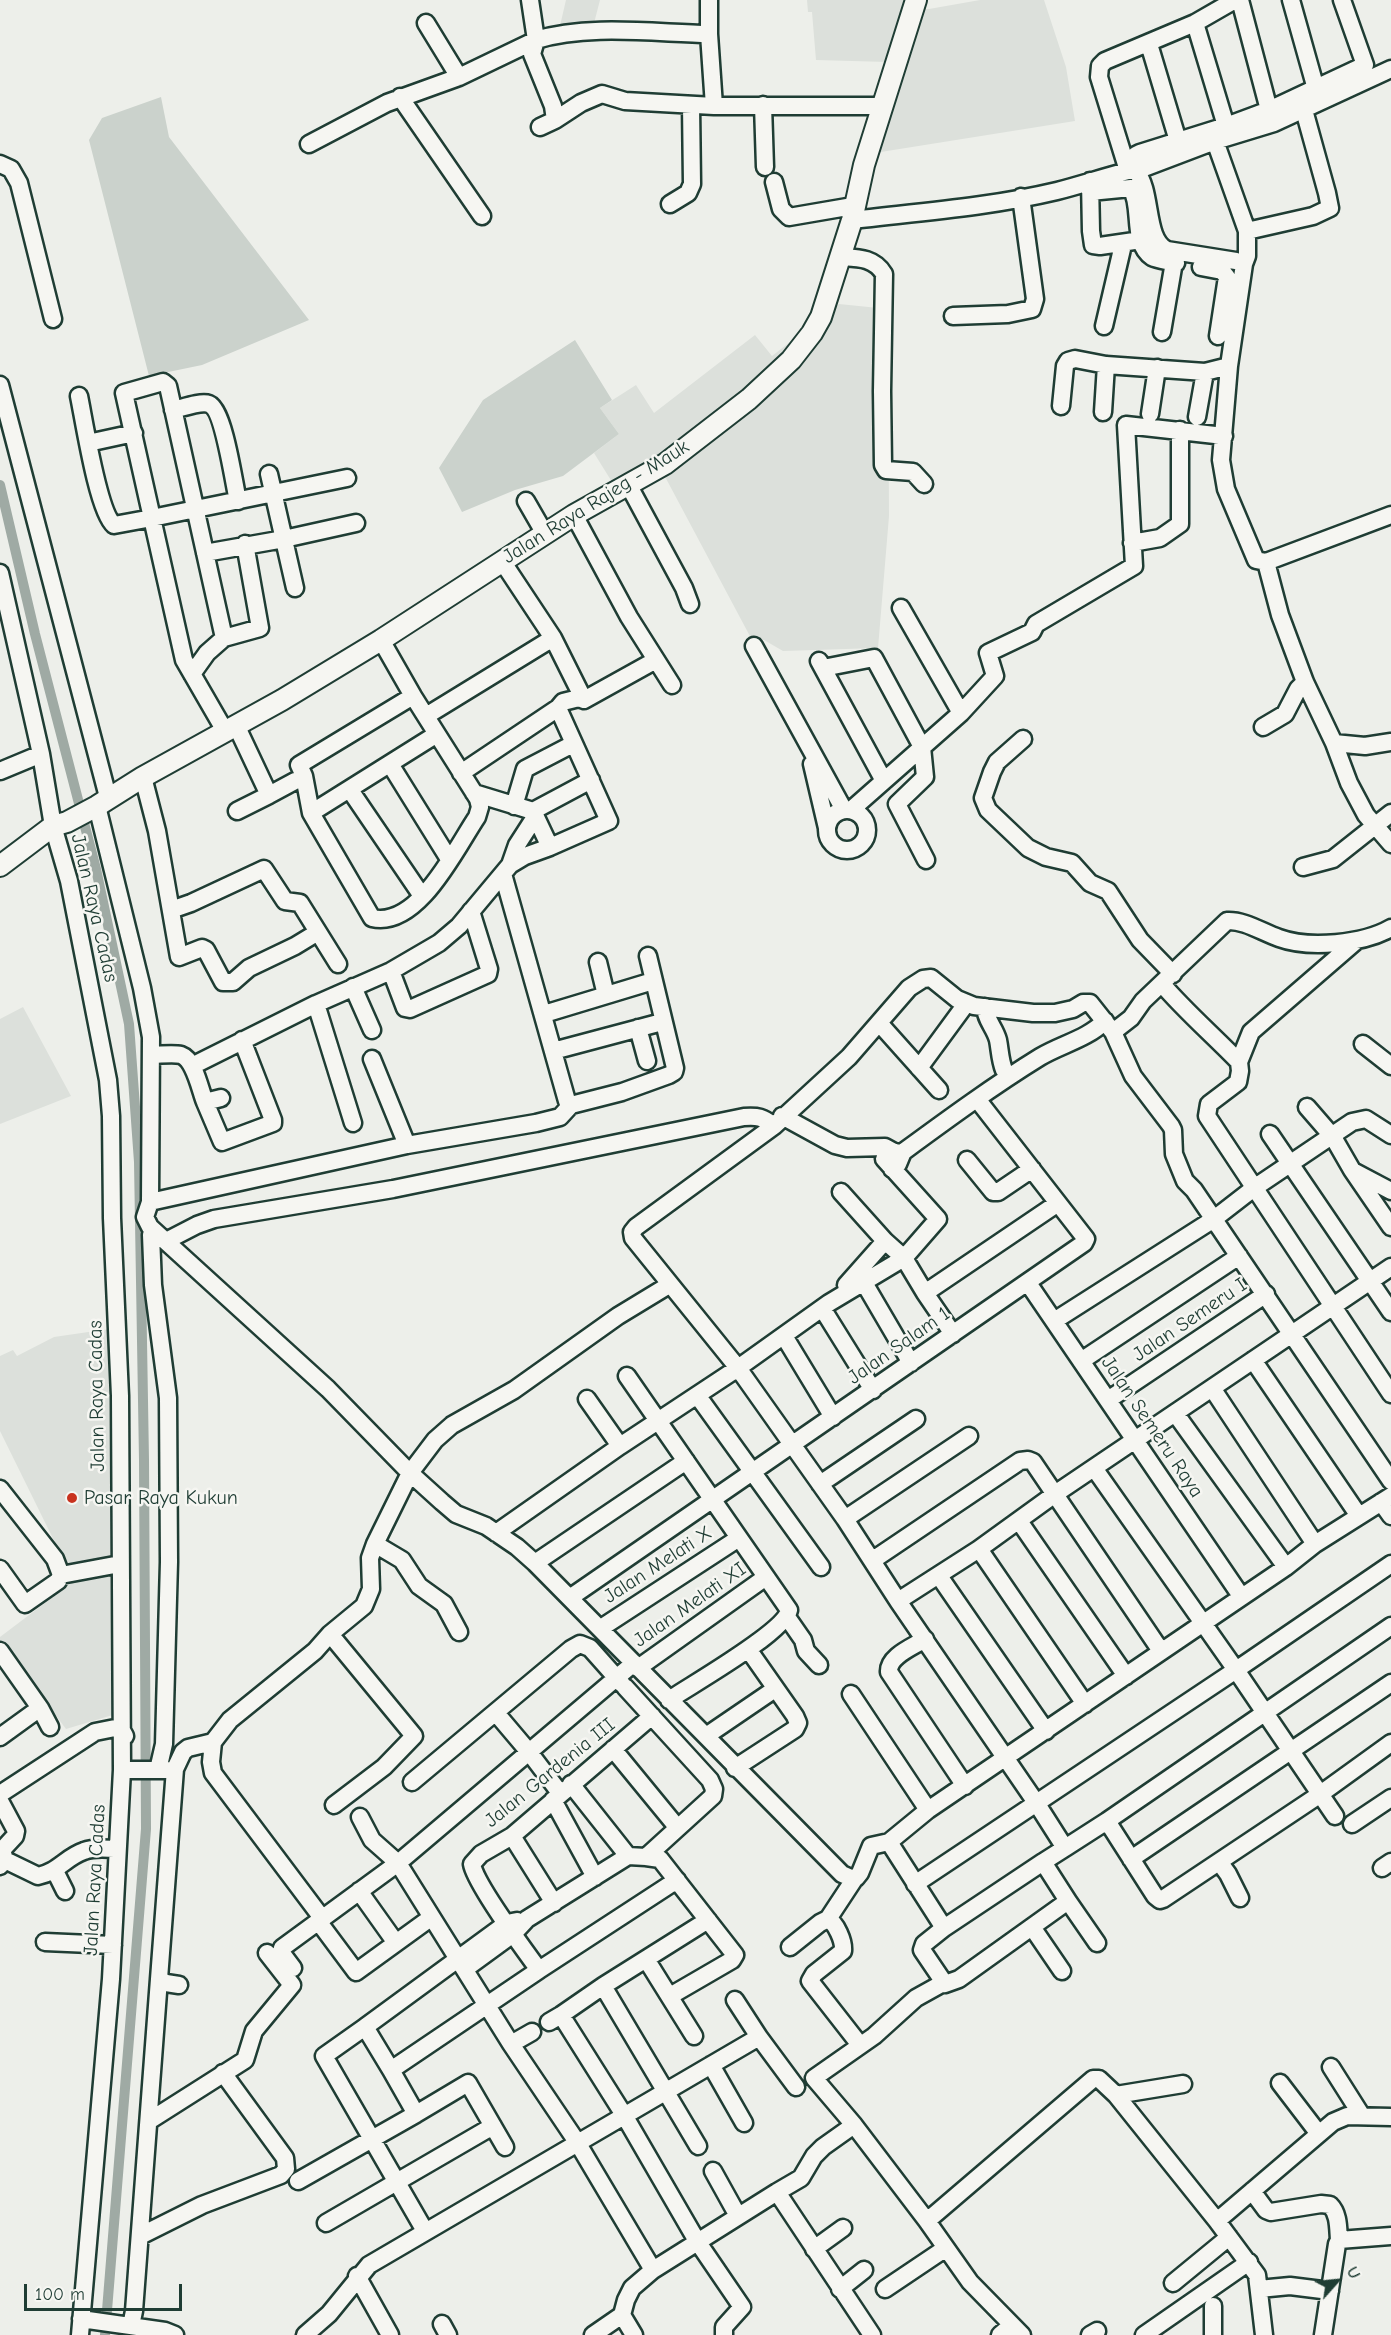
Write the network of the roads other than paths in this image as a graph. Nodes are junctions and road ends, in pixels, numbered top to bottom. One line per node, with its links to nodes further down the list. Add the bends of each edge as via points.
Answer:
1 (530, 0): 11 (street)
2 (709, 0): 10 (street)
3 (916, 0): 20 (main road, Jalan Raya Rajeg - Mauk)
4 (1235, 0): 9 (street)
5 (1240, 0): 21 (street)
6 (1291, 0): 15 (street)
7 (1342, 0): 15 (street, via 1365,65)
8 (426, 23): 14 (street)
9 (1195, 23): 12 (street); 23 (street)
10 (709, 34): 11 (street, via 595,32); 19 (street)
11 (536, 40): 14 (street); 17 (street, via 532,54 553,106 548,123 602,94 625,101)
12 (1149, 44): 24 (street); 29 (street, via 1105,61 1099,69)
13 (1391, 69): 22 (street)
14 (459, 78): 16 (street)
15 (1316, 89): 21 (street)
16 (400, 97): 26 (street); 35 (street)
17 (691, 105): 19 (street); 33 (street, via 691,189)
18 (763, 105): 19 (street); 20 (street); 28 (street)
19 (714, 106)
20 (883, 106): 34 (main road, Jalan Raya Rajeg - Mauk)
21 (1269, 110): 23 (street)
22 (1304, 110): 25 (street); 36 (street, via 1330,208)
23 (1226, 126): 24 (street)
24 (1178, 141): 29 (street, via 1136,155)
25 (1215, 141): 29 (street); 36 (street)
26 (309, 144)
27 (0, 164): 44 (street, via 11,169 19,183)
28 (765, 167)
29 (1132, 171): 31 (street); 42 (street, via 1146,189 1155,238 1161,248)
30 (774, 182): 34 (street, via 781,209 789,217)
31 (1090, 187): 32 (street); 37 (street, via 1131,188 1136,194); 38 (street, via 1092,244)
32 (1021, 197): 34 (street, via 957,208); 43 (street, via 1035,298 1032,309)
33 (670, 204)
34 (852, 213): 40 (main road, Jalan Raya Rajeg - Mauk)
35 (482, 216)
36 (1247, 231): 42 (street)
37 (1141, 240): 38 (street); 39 (street)
38 (1117, 247): 39 (street); 45 (street)
39 (1152, 256): 41 (street)
40 (840, 257): 65 (street, via 867,259 884,274 883,465 886,470 912,472); 66 (main road, Jalan Raya Rajeg - Mauk, via 821,317 791,360 750,399 665,464)
41 (1174, 262): 46 (street); 47 (street, via 1225,273)
42 (1244, 264): 49 (street)
43 (952, 316)
44 (53, 319)
45 (1104, 326)
46 (1162, 332)
47 (1218, 336)
48 (1106, 365): 50 (street); 54 (street, via 1068,361); 56 (street)
49 (1229, 366): 51 (street); 61 (street)
50 (1157, 368): 51 (street); 57 (street)
51 (1205, 372): 58 (street)
52 (0, 386): 119 (street)
53 (79, 396): 62 (street)
54 (1061, 406)
55 (173, 410): 60 (street, via 165,382 125,391); 68 (street, via 205,403 214,408); 70 (street)
56 (1103, 412)
57 (1150, 414)
58 (1197, 417)
59 (1180, 430): 61 (street); 77 (street, via 1180,524 1160,538); 77 (street, via 1126,425)
60 (134, 433): 62 (street); 73 (street)
61 (1224, 436): 80 (street, via 1222,475 1232,506)
62 (88, 443): 73 (street, via 109,521 122,525)
63 (269, 474): 67 (street)
64 (347, 478): 67 (street)
65 (924, 484)
66 (628, 486): 72 (main road, Jalan Raya Rajeg - Mauk); 84 (street)
67 (274, 494): 68 (street); 76 (street)
68 (238, 501): 70 (street)
69 (526, 501): 75 (street)
70 (196, 508): 73 (street); 79 (street)
71 (1391, 514): 80 (street)
72 (574, 516): 75 (main road, Jalan Raya Rajeg - Mauk); 90 (street)
73 (152, 518): 91 (street, via 180,651)
74 (356, 523): 76 (street)
75 (546, 534): 81 (main road, Jalan Raya Rajeg - Mauk)
76 (284, 539): 78 (street); 83 (street)
77 (1132, 543): 97 (street, via 1134,566 1036,624 1032,632 988,653 995,676)
78 (245, 544): 79 (street); 86 (street, via 260,628)
79 (205, 553): 86 (street)
80 (1257, 556): 92 (street)
81 (502, 561): 87 (street); 88 (main road, Jalan Raya Rajeg - Mauk)
82 (0, 573): 108 (street, Jalan Raya Cadas)
83 (295, 588)
84 (690, 604)
85 (901, 608): 97 (street)
86 (224, 638): 91 (street)
87 (553, 638): 95 (street); 98 (street)
88 (381, 640): 94 (street); 100 (main road, Jalan Raya Rajeg - Mauk)
89 (754, 646): 103 (street)
90 (656, 660): 93 (street); 95 (street)
91 (192, 674): 100 (street)
92 (1305, 682): 99 (street, via 1285,714); 105 (street)
93 (672, 685)
94 (412, 696): 98 (street); 123 (street, via 299,765)
95 (584, 700): 96 (street, via 563,702)
96 (558, 708): 106 (street); 111 (street)
97 (961, 713): 107 (street)
98 (426, 716): 101 (street)
99 (1263, 726)
100 (230, 728): 112 (main road, Jalan Raya Rajeg - Mauk); 118 (street)
101 (436, 734): 109 (street); 111 (street)
102 (1023, 739): 146 (street, via 997,762 992,772 983,798 988,810 1028,848 1072,863 1090,883 1108,891)
103 (807, 742): 121 (street); 128 (street)
104 (1391, 742): 105 (street, via 1365,746)
105 (1334, 743): 127 (street, via 1356,798)
106 (573, 744): 113 (street); 120 (street, via 525,769)
107 (922, 747): 115 (street); 115 (street, via 874,658 821,664); 132 (street, via 925,777 897,804)
108 (41, 754): 110 (street); 126 (street, Jalan Raya Cadas)
109 (390, 764): 116 (street); 131 (street)
110 (0, 771)
111 (461, 773): 117 (street)
112 (143, 777): 119 (main road, Jalan Raya Rajeg - Mauk); 137 (street)
113 (591, 780): 125 (street); 130 (street, via 609,821)
114 (295, 781): 118 (street)
115 (884, 781): 121 (street)
116 (350, 790): 123 (street); 136 (street)
117 (474, 793): 120 (street); 131 (street, via 480,802 477,817)
118 (269, 795): 122 (street)
119 (99, 804): 126 (main road, Jalan Raya Rajeg - Mauk); 162 (street, via 142,988)
120 (514, 806): 125 (street)
121 (848, 810): 128 (street, via 831,817); 128 (street, via 861,816 866,826 865,837 858,846 837,847 829,839)
122 (237, 811)
123 (311, 813): 136 (street, via 372,918 398,915)
124 (1391, 813): 127 (street)
125 (534, 814): 130 (street); 135 (street)
126 (60, 824): 133 (main road, Jalan Raya Rajeg - Mauk); 250 (street, Jalan Raya Cadas, via 108,1080 111,1116 120,1396)
127 (1374, 826): 129 (street); 134 (street, via 1333,859)
128 (827, 828)
129 (1391, 844)
130 (550, 847): 135 (street, via 525,856)
131 (449, 859): 136 (street, via 435,884)
132 (926, 860)
133 (0, 866)
134 (1303, 867)
135 (507, 870): 138 (street); 153 (street)
136 (422, 896)
137 (171, 910): 140 (street, via 264,869 285,901 300,903); 140 (street, via 179,957 206,950 227,983)
138 (471, 911): 145 (street, via 439,943); 145 (street, via 488,974 410,1009 405,1008)
139 (1391, 928): 141 (street)
140 (318, 932): 144 (street)
141 (1354, 942): 146 (street, via 1294,941 1230,920); 165 (street, via 1251,1032)
142 (648, 956): 147 (street)
143 (598, 962): 149 (street)
144 (338, 964)
145 (391, 971): 148 (street)
146 (1168, 979): 156 (street, via 1131,1018); 165 (street, via 1186,1012)
147 (653, 981): 149 (street); 154 (street)
148 (353, 987): 150 (street); 158 (street)
149 (606, 995): 153 (street)
150 (316, 1004): 159 (street); 175 (street)
151 (966, 1004): 152 (street); 155 (street, via 931,978 923,979 901,996); 168 (street)
152 (985, 1007): 156 (street, via 1055,1013 1090,1003); 169 (street)
153 (544, 1014): 161 (street)
154 (662, 1022): 157 (street); 172 (street, via 674,1072 622,1092)
155 (880, 1024): 168 (street); 174 (street)
156 (1109, 1026): 171 (street, via 1042,1056); 190 (street, via 1133,1077 1173,1130 1174,1155 1185,1181)
157 (638, 1028): 161 (street); 164 (street)
158 (372, 1030)
159 (242, 1040): 166 (street); 166 (street, via 273,1123 222,1142 213,1100)
160 (1363, 1044): 167 (street)
161 (553, 1051): 172 (street)
162 (152, 1055): 166 (street, via 180,1055); 188 (street)
163 (372, 1059): 179 (street)
164 (647, 1061)
165 (1239, 1062): 185 (street, via 1238,1082 1209,1104 1208,1116)
166 (192, 1066)
167 (1391, 1066)
168 (919, 1068): 170 (street)
169 (1004, 1070)
170 (939, 1090)
171 (977, 1099): 180 (street); 183 (street)
172 (571, 1105): 179 (street, via 560,1117 536,1123)
173 (1307, 1107): 178 (street)
174 (778, 1121): 180 (street, via 847,1148 885,1147); 193 (street, via 744,1117 393,1189 214,1219); 201 (street, via 632,1232)
175 (353, 1123)
176 (1270, 1134): 182 (street)
177 (1391, 1135): 178 (street, via 1366,1119 1352,1122)
178 (1333, 1137): 182 (street); 184 (street)
179 (407, 1145): 188 (street)
180 (903, 1152): 196 (street, via 898,1164 888,1164 938,1219)
181 (967, 1160): 183 (street, via 993,1192)
182 (1291, 1163): 185 (street); 199 (street)
183 (1032, 1169): 189 (street)
184 (1352, 1170): 186 (street); 192 (street)
185 (1254, 1188): 190 (street); 205 (street)
186 (1391, 1191)
187 (841, 1192): 194 (street)
188 (150, 1202): 191 (street, via 145,1217)
189 (1058, 1203): 200 (street, Jalan Salam 1, via 1086,1239); 202 (street)
190 (1214, 1219): 195 (street); 207 (street)
191 (150, 1226): 193 (street); 299 (street, via 168,1409 168,1607 164,1744)
192 (1391, 1227)
193 (166, 1241): 233 (street, via 328,1389)
194 (885, 1241): 196 (street); 204 (street)
195 (1239, 1256): 203 (street); 212 (street)
196 (904, 1258): 198 (street); 202 (street)
197 (1391, 1267): 199 (street)
198 (863, 1281): 204 (street); 213 (street)
199 (1370, 1281): 205 (street); 206 (street)
200 (1028, 1283): 207 (street, Jalan Semeru Raya); 208 (street, Jalan Salam 1)
201 (669, 1285): 214 (street); 233 (street, via 514,1390 452,1425)
202 (925, 1293): 208 (street)
203 (1266, 1294): 209 (street); 221 (street, Jalan Semeru I)
204 (825, 1305): 210 (street); 217 (street)
205 (1333, 1306): 209 (street); 218 (street)
206 (1391, 1312)
207 (1054, 1321): 212 (street, Jalan Semeru Raya)
208 (953, 1334): 213 (street, Jalan Salam 1)
209 (1292, 1334): 211 (street); 234 (street)
210 (784, 1336): 214 (street); 223 (street)
211 (1253, 1360): 216 (street); 240 (street)
212 (1081, 1361): 221 (street, Jalan Semeru Raya)
213 (911, 1363): 217 (street, Jalan Salam 1)
214 (738, 1368): 219 (street); 228 (street)
215 (627, 1376): 225 (street)
216 (1212, 1388): 222 (street); 246 (street)
217 (873, 1390): 223 (street, Jalan Salam 1)
218 (1391, 1394)
219 (697, 1395): 225 (street); 232 (street)
220 (587, 1399): 229 (street)
221 (1108, 1400): 227 (street, Jalan Semeru Raya)
222 (1175, 1413): 227 (street); 252 (street)
223 (833, 1417): 228 (street, Jalan Salam 1)
224 (916, 1419): 235 (street)
225 (659, 1420): 229 (street); 230 (street)
226 (969, 1436): 241 (street)
227 (1135, 1440): 231 (street); 258 (street, Jalan Semeru Raya)
228 (793, 1445): 232 (street, Jalan Salam 1); 235 (street)
229 (620, 1446): 243 (street)
230 (686, 1461): 238 (street); 249 (street)
231 (1094, 1468): 237 (street); 262 (street)
232 (753, 1472): 238 (street, Jalan Salam 1); 253 (street)
233 (410, 1473): 243 (street, via 456,1514); 245 (street)
234 (1391, 1481)
235 (820, 1484): 241 (street)
236 (0, 1489): 255 (street, via 55,1559)
237 (1055, 1494): 242 (street); 248 (street, via 1033,1462 1020,1461); 270 (street)
238 (712, 1498): 244 (street); 259 (street, Jalan Salam 1)
239 (1388, 1505): 240 (street)
240 (1359, 1516): 246 (street)
241 (845, 1519): 248 (street)
242 (1019, 1521): 247 (street); 275 (street)
243 (496, 1533): 249 (street)
244 (739, 1538): 257 (street); 264 (street, Jalan Melati X)
245 (375, 1544): 265 (street, via 402,1560 419,1586 444,1604); 266 (street, via 370,1558 368,1598)
246 (1315, 1544): 252 (street)
247 (979, 1550): 256 (street); 281 (street)
248 (873, 1560): 260 (street)
249 (536, 1563): 259 (street)
250 (120, 1564): 255 (street); 287 (street, Jalan Raya Cadas)
251 (1391, 1564): 273 (street)
252 (1286, 1567): 258 (street)
253 (821, 1568)
254 (0, 1569): 255 (street, via 25,1604)
255 (61, 1575)
256 (939, 1576): 260 (street); 288 (street)
257 (766, 1577): 261 (street, via 788,1607); 272 (street, Jalan Melati XI)
258 (1241, 1596): 262 (street)
259 (571, 1597): 264 (street)
260 (898, 1601): 267 (street)
261 (788, 1617): 268 (street); 271 (street, via 806,1651)
262 (1202, 1623): 270 (street); 273 (street)
263 (1391, 1626): 283 (street)
264 (601, 1628): 272 (street)
265 (459, 1632)
266 (330, 1634): 291 (street, via 315,1651 230,1720); 307 (street, via 414,1736 384,1767)
267 (925, 1639): 296 (street); 301 (street, via 893,1660 889,1672)
268 (748, 1649): 278 (street); 280 (street)
269 (0, 1651): 274 (street)
270 (1161, 1651): 275 (street)
271 (819, 1665)
272 (636, 1666): 276 (street, Jalan Melati XI); 280 (street)
273 (1236, 1670): 283 (street); 306 (street)
274 (6, 1672): 282 (street)
275 (1126, 1676): 281 (street)
276 (621, 1683): 284 (street, via 590,1648 580,1644); 285 (street); 295 (street, Jalan Melati XI)
277 (1391, 1683): 294 (street)
278 (775, 1689): 289 (street); 297 (street, via 795,1716 797,1727)
279 (851, 1694): 308 (street)
280 (669, 1700): 289 (street)
281 (1084, 1704): 288 (street)
282 (40, 1708): 286 (street); 290 (street)
283 (1264, 1712): 294 (street); 312 (street)
284 (496, 1713): 295 (street); 300 (street)
285 (652, 1716): 293 (street, Jalan Gardenia III); 314 (street, via 713,1786 710,1800)
286 (50, 1727)
287 (120, 1727): 299 (street); 305 (street, via 95,1732); 311 (street, Jalan Raya Cadas)
288 (1046, 1731): 296 (street)
289 (706, 1736): 297 (street)
290 (0, 1737)
291 (213, 1742): 298 (street, via 188,1748); 336 (street, via 213,1773)
292 (1391, 1743): 303 (street)
293 (613, 1749): 302 (street, Jalan Gardenia III); 314 (street)
294 (1291, 1751): 303 (street); 321 (street)
295 (530, 1752): 302 (street); 324 (street, Jalan Melati XI)
296 (1007, 1757): 301 (street); 306 (street)
297 (735, 1768): 328 (street, via 842,1874)
298 (175, 1769): 299 (street); 354 (street)
299 (143, 1770): 311 (street, via 125,1815)
300 (412, 1782)
301 (965, 1786): 308 (street)
302 (561, 1792): 315 (street, Jalan Gardenia III); 319 (street); 327 (street)
303 (1319, 1795): 309 (street); 325 (street)
304 (1391, 1798): 313 (street)
305 (0, 1802): 323 (street, via 16,1831 2,1848)
306 (1037, 1804): 317 (street); 330 (street)
307 (334, 1805)
308 (928, 1810): 316 (street)
309 (1335, 1816)
310 (360, 1817): 324 (street, via 372,1840)
311 (119, 1820): 318 (street, Jalan Raya Cadas)
312 (1107, 1821): 317 (street); 321 (street)
313 (1352, 1824)
314 (677, 1827): 320 (street)
315 (512, 1836): 335 (street); 342 (street, Jalan Gardenia III, via 481,1854 472,1864)
316 (889, 1842): 328 (street, via 871,1846); 330 (street)
317 (1065, 1848): 322 (street)
318 (117, 1849): 326 (street, via 81,1852); 346 (street, Jalan Raya Cadas)
319 (628, 1856): 320 (street); 327 (street)
320 (646, 1857): 329 (street, via 660,1859)
321 (1131, 1859): 325 (street, via 1160,1900)
322 (1043, 1862): 334 (street); 341 (street)
323 (3, 1863): 326 (street, via 35,1876)
324 (398, 1863): 332 (street, Jalan Melati XI); 350 (street)
325 (1220, 1863): 333 (street)
326 (55, 1871): 331 (street)
327 (595, 1877): 335 (street)
328 (855, 1878): 337 (street)
329 (677, 1880): 338 (street); 351 (street)
330 (915, 1884): 341 (street)
331 (65, 1891)
332 (359, 1891): 336 (street, Jalan Melati XI); 345 (street)
333 (1240, 1898)
334 (1068, 1901): 340 (street); 344 (street)
335 (554, 1903): 342 (street)
336 (320, 1919): 345 (street, via 356,1972); 353 (street, Jalan Melati XI, via 281,1949)
337 (828, 1919): 347 (street); 366 (street, via 841,1939 843,1951 810,1981)
338 (708, 1920): 349 (street); 358 (street, via 734,1957)
339 (425, 1922): 345 (street)
340 (1032, 1927): 352 (street); 355 (street, via 960,1979)
341 (944, 1928): 355 (street, via 922,1948)
342 (510, 1929): 350 (street); 351 (street)
343 (45, 1942): 346 (street)
344 (1097, 1942)
345 (396, 1943)
346 (113, 1945): 418 (street, Jalan Raya Cadas)
347 (790, 1947)
348 (267, 1953): 370 (street, via 292,1986 254,2031 245,2060)
349 (646, 1959): 357 (street); 358 (street)
350 (461, 1964): 360 (street); 361 (street)
351 (539, 1970): 360 (street)
352 (1062, 1971)
353 (297, 1973)
354 (159, 1979): 356 (street); 380 (street)
355 (943, 1983): 366 (street, via 916,1998)
356 (179, 1985)
357 (603, 1986): 374 (street); 377 (street, via 555,2018)
358 (670, 1996): 363 (street)
359 (735, 2000): 364 (street)
360 (487, 2004): 365 (street); 369 (street)
361 (365, 2027): 369 (street); 385 (street, via 324,2056)
362 (532, 2032): 365 (street)
363 (694, 2036)
364 (759, 2037): 367 (street); 373 (street)
365 (512, 2044): 386 (street)
366 (860, 2045): 382 (street, via 814,2078)
367 (711, 2065): 374 (street); 381 (street)
368 (1331, 2067): 378 (street)
369 (391, 2070): 376 (street)
370 (224, 2073): 380 (street); 400 (street, via 285,2158 286,2169 281,2175 202,2205)
371 (1280, 2083): 384 (street)
372 (1183, 2084): 375 (street)
373 (796, 2087)
374 (668, 2091): 377 (street); 387 (street)
375 (1116, 2095): 395 (street, via 1099,2079 1089,2080); 396 (street)
376 (416, 2114): 383 (street, via 468,2084); 385 (street)
377 (624, 2115): 386 (street); 404 (street)
378 (1362, 2116): 379 (street); 384 (street, via 1347,2116)
379 (1391, 2117)
380 (149, 2121): 400 (street)
381 (744, 2123)
382 (854, 2125): 393 (street, via 823,2147 801,2178); 395 (street)
383 (493, 2126): 388 (street); 391 (street)
384 (1319, 2134): 392 (street)
385 (372, 2139): 390 (street); 391 (street)
386 (577, 2142): 399 (street); 408 (street)
387 (698, 2146)
388 (505, 2147)
389 (713, 2171): 394 (street)
390 (298, 2181)
391 (397, 2183): 397 (street); 399 (street)
392 (1252, 2191): 396 (street); 403 (street, via 1271,2212 1330,2205 1338,2222)
393 (777, 2192): 394 (street); 406 (street)
394 (738, 2216): 404 (street)
395 (927, 2221): 405 (street)
396 (1217, 2221): 402 (street)
397 (326, 2223)
398 (843, 2228): 406 (street)
399 (425, 2231): 410 (street)
400 (140, 2236): 419 (street, via 134,2311)
401 (1391, 2236): 403 (street)
402 (1229, 2237): 407 (street); 411 (street)
403 (1339, 2240): 415 (street)
404 (697, 2241): 408 (street); 427 (street, via 742,2307 723,2327)
405 (946, 2248): 413 (street); 421 (street)
406 (814, 2249): 412 (street)
407 (1248, 2262): 414 (street, via 1257,2275); 429 (street)
408 (653, 2270): 417 (street, via 632,2288)
409 (864, 2270): 412 (street)
410 (357, 2276): 423 (street, via 329,2314); 424 (street)
411 (1173, 2283)
412 (840, 2289): 428 (street)
413 (885, 2289)
414 (1259, 2289): 415 (street, via 1290,2286); 431 (street)
415 (1330, 2291): 432 (street)
416 (1213, 2306): 420 (street)
417 (622, 2315): 425 (street); 426 (street)
418 (86, 2325): 419 (street)
419 (126, 2325): 422 (street)
420 (1213, 2331): 430 (street)
421 (1011, 2332)
422 (175, 2335)
423 (305, 2335)
424 (390, 2335)
425 (593, 2335)
426 (634, 2335)
427 (724, 2335)
428 (872, 2335)
429 (1144, 2335)
430 (1196, 2335)
431 (1264, 2335)
432 (1323, 2335)

